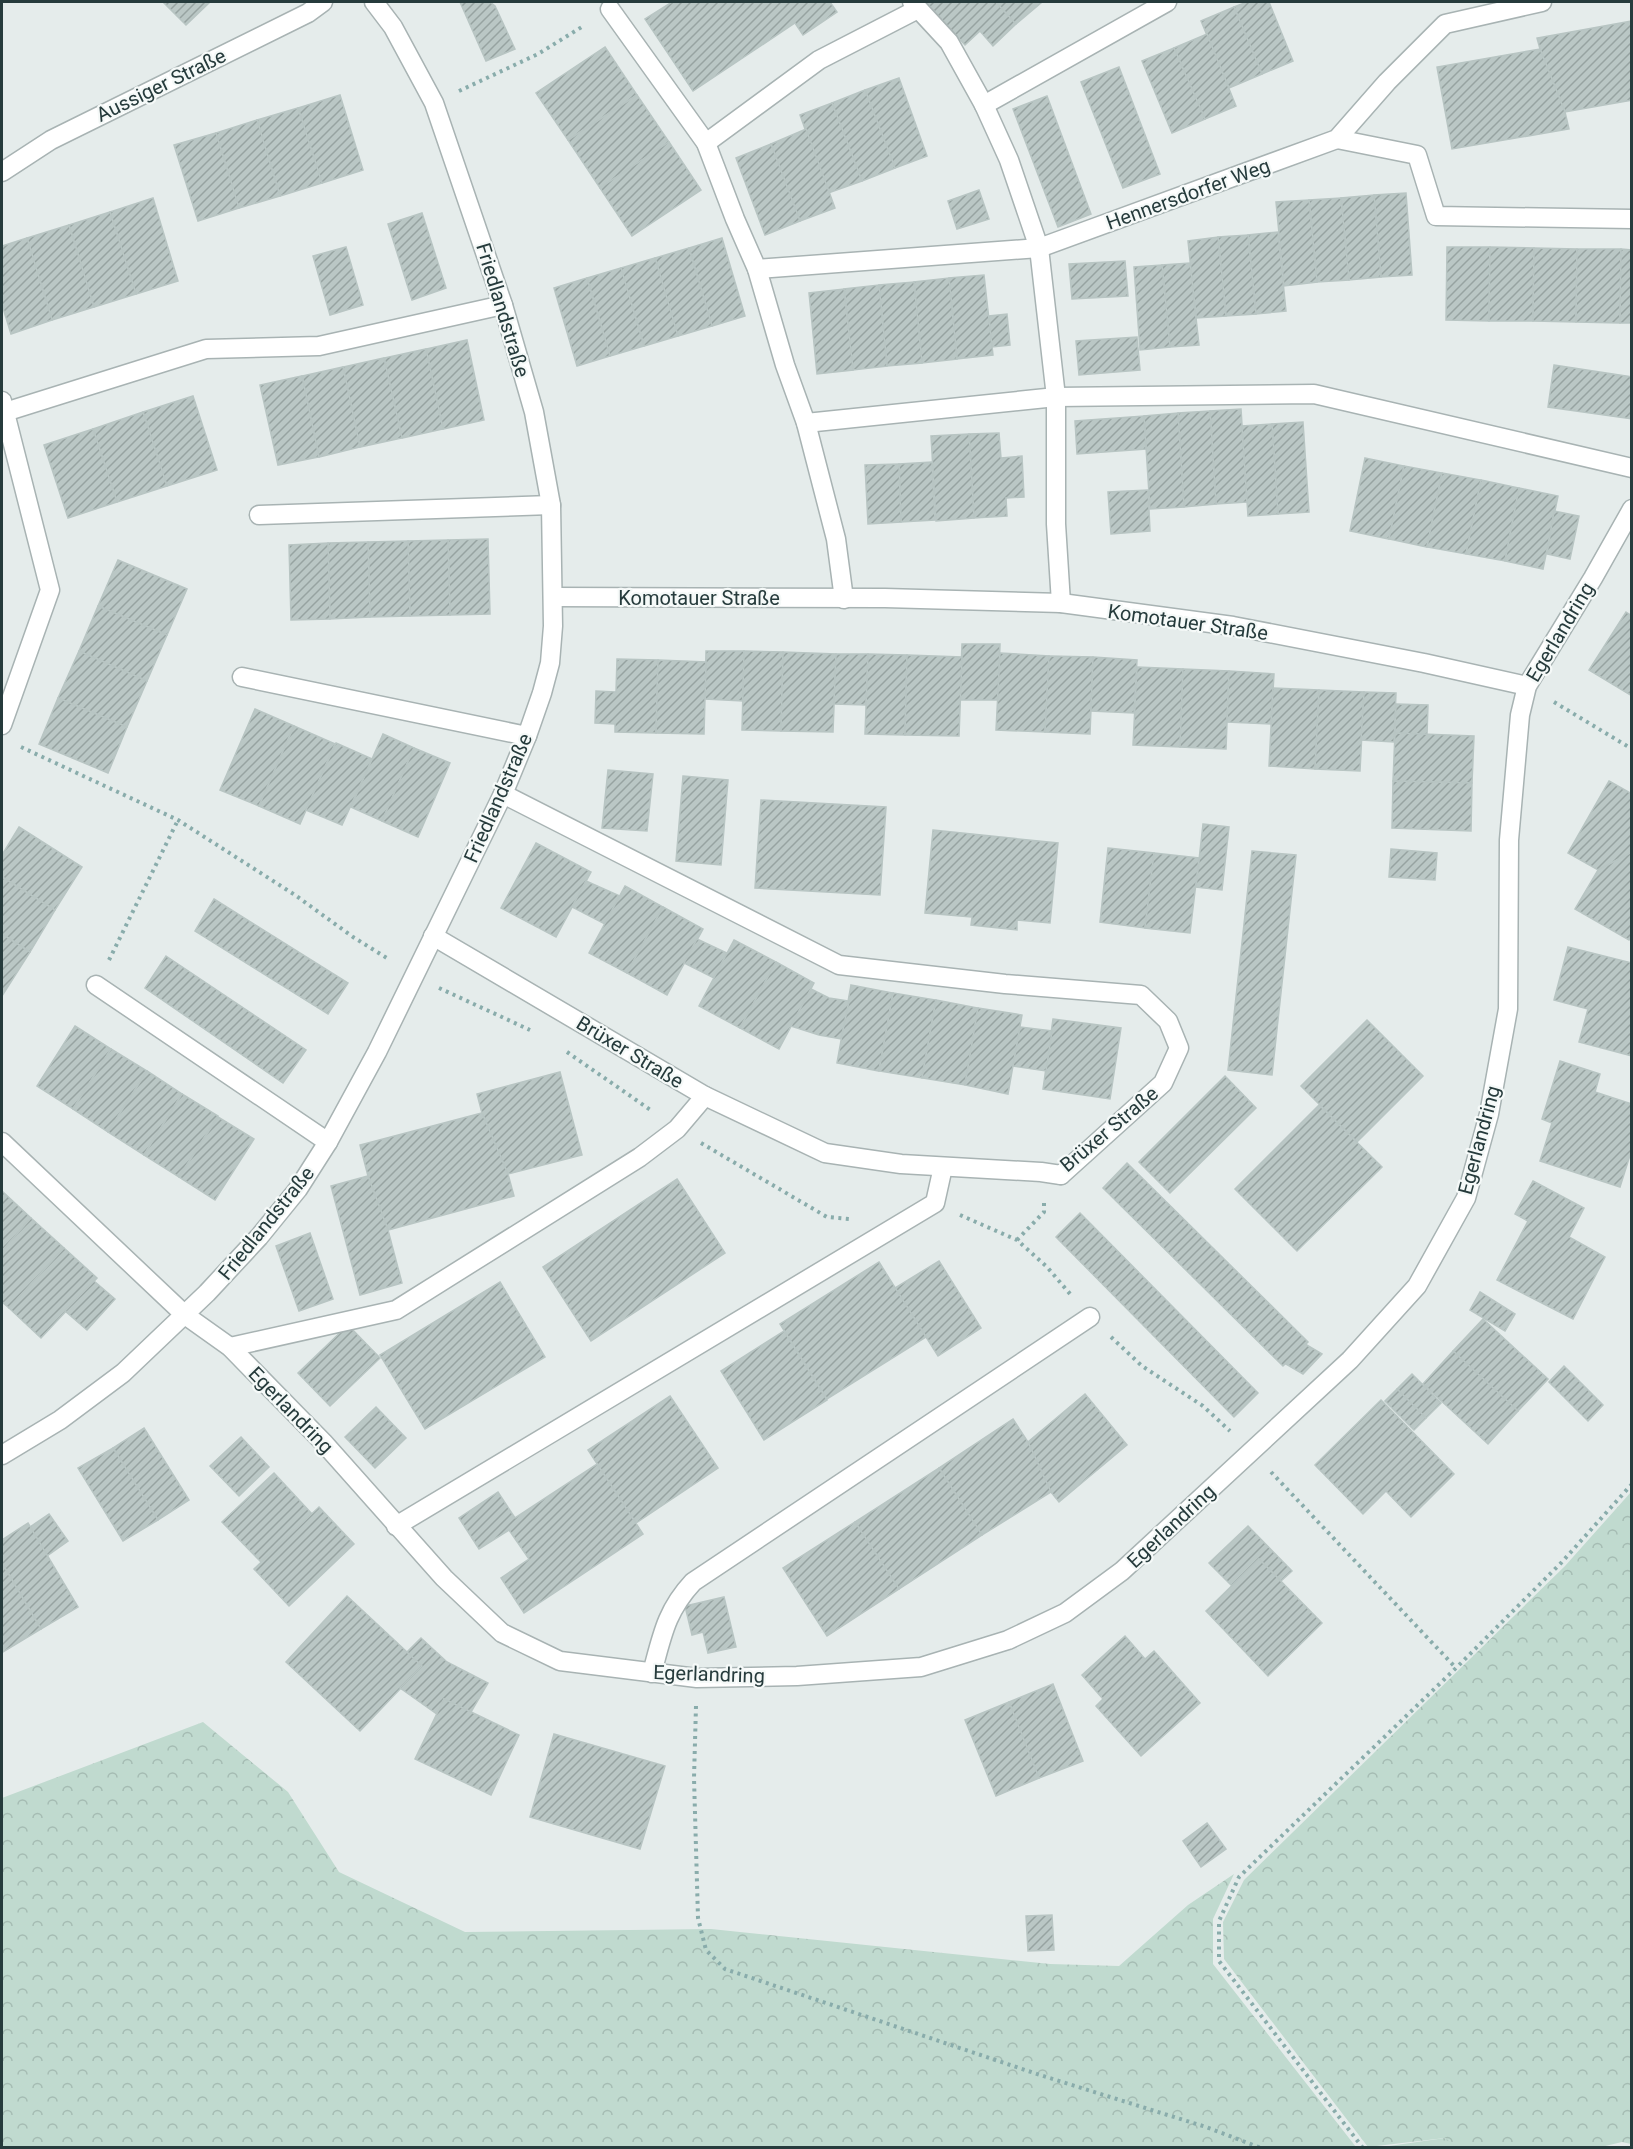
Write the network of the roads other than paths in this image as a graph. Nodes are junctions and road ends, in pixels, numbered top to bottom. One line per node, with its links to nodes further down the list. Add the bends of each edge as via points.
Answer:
1 (323, 2): 10 (street, Aussiger Straße, via 308,13 51,140)
2 (374, 2): 14 (street, Friedlandstraße, via 393,27 434,103)
3 (1167, 2): 7 (street)
4 (1542, 2): 8 (street, via 1445,24)
5 (915, 5): 7 (street, via 949,42); 9 (street, via 819,60)
6 (610, 9): 9 (street)
7 (984, 105): 12 (street, via 1009,160)
8 (1337, 139): 11 (street, via 1417,155 1436,216); 12 (street, Hennersdorfer Weg)
9 (706, 143): 13 (street)
10 (2, 172)
11 (1632, 219)
12 (1039, 248): 13 (street); 15 (street)
13 (757, 269): 17 (street, via 784,365)
14 (503, 305): 16 (street, via 319,346 206,349); 19 (street, Friedlandstraße, via 534,411)
15 (1056, 398): 17 (street); 18 (street, via 1314,394); 24 (street, via 1056,524)
16 (3, 406): 27 (street, via 50,590)
17 (806, 423): 23 (street, via 836,539)
18 (1632, 468)
19 (551, 505): 21 (street); 22 (street, Friedlandstraße)
20 (1632, 509): 26 (street, Egerlandring)
21 (259, 515)
22 (553, 597): 23 (street, Komotauer Straße); 28 (street, Friedlandstraße, via 550,663)
23 (844, 599): 24 (street, Komotauer Straße)
24 (1061, 603): 26 (street, Komotauer Straße, via 1233,626)
25 (242, 677): 28 (street)
26 (1527, 686): 41 (street, Egerlandring, via 1520,716 1509,840 1508,1009 1489,1114 1466,1198 1417,1286 1350,1360 1252,1452 1122,1571 1065,1613 1008,1640 921,1667 797,1676 697,1678)
27 (2, 725)
28 (527, 736): 29 (street, Friedlandstraße)
29 (502, 794): 30 (street, Friedlandstraße); 35 (street, Brüxer Straße, via 839,965 1141,995 1168,1021 1179,1048 1163,1083 1061,1175)
30 (433, 936): 32 (street, Brüxer Straße); 34 (street, Friedlandstraße)
31 (96, 985): 34 (street)
32 (705, 1096): 35 (street, Brüxer Straße, via 825,1153); 38 (street, via 677,1129 640,1157 396,1310)
33 (2, 1142): 36 (street, Egerlandring)
34 (328, 1142): 36 (street, Friedlandstraße, via 298,1189 259,1238)
35 (943, 1167): 40 (street, via 935,1203)
36 (185, 1315): 38 (street, Egerlandring); 39 (street, Friedlandstraße, via 123,1372 60,1420)
37 (1090, 1317): 41 (street, via 693,1582 668,1616)
38 (230, 1347): 40 (street, Egerlandring, via 323,1442)
39 (2, 1455)
40 (396, 1526): 41 (street, Egerlandring, via 502,1633 560,1661)
41 (652, 1673)

